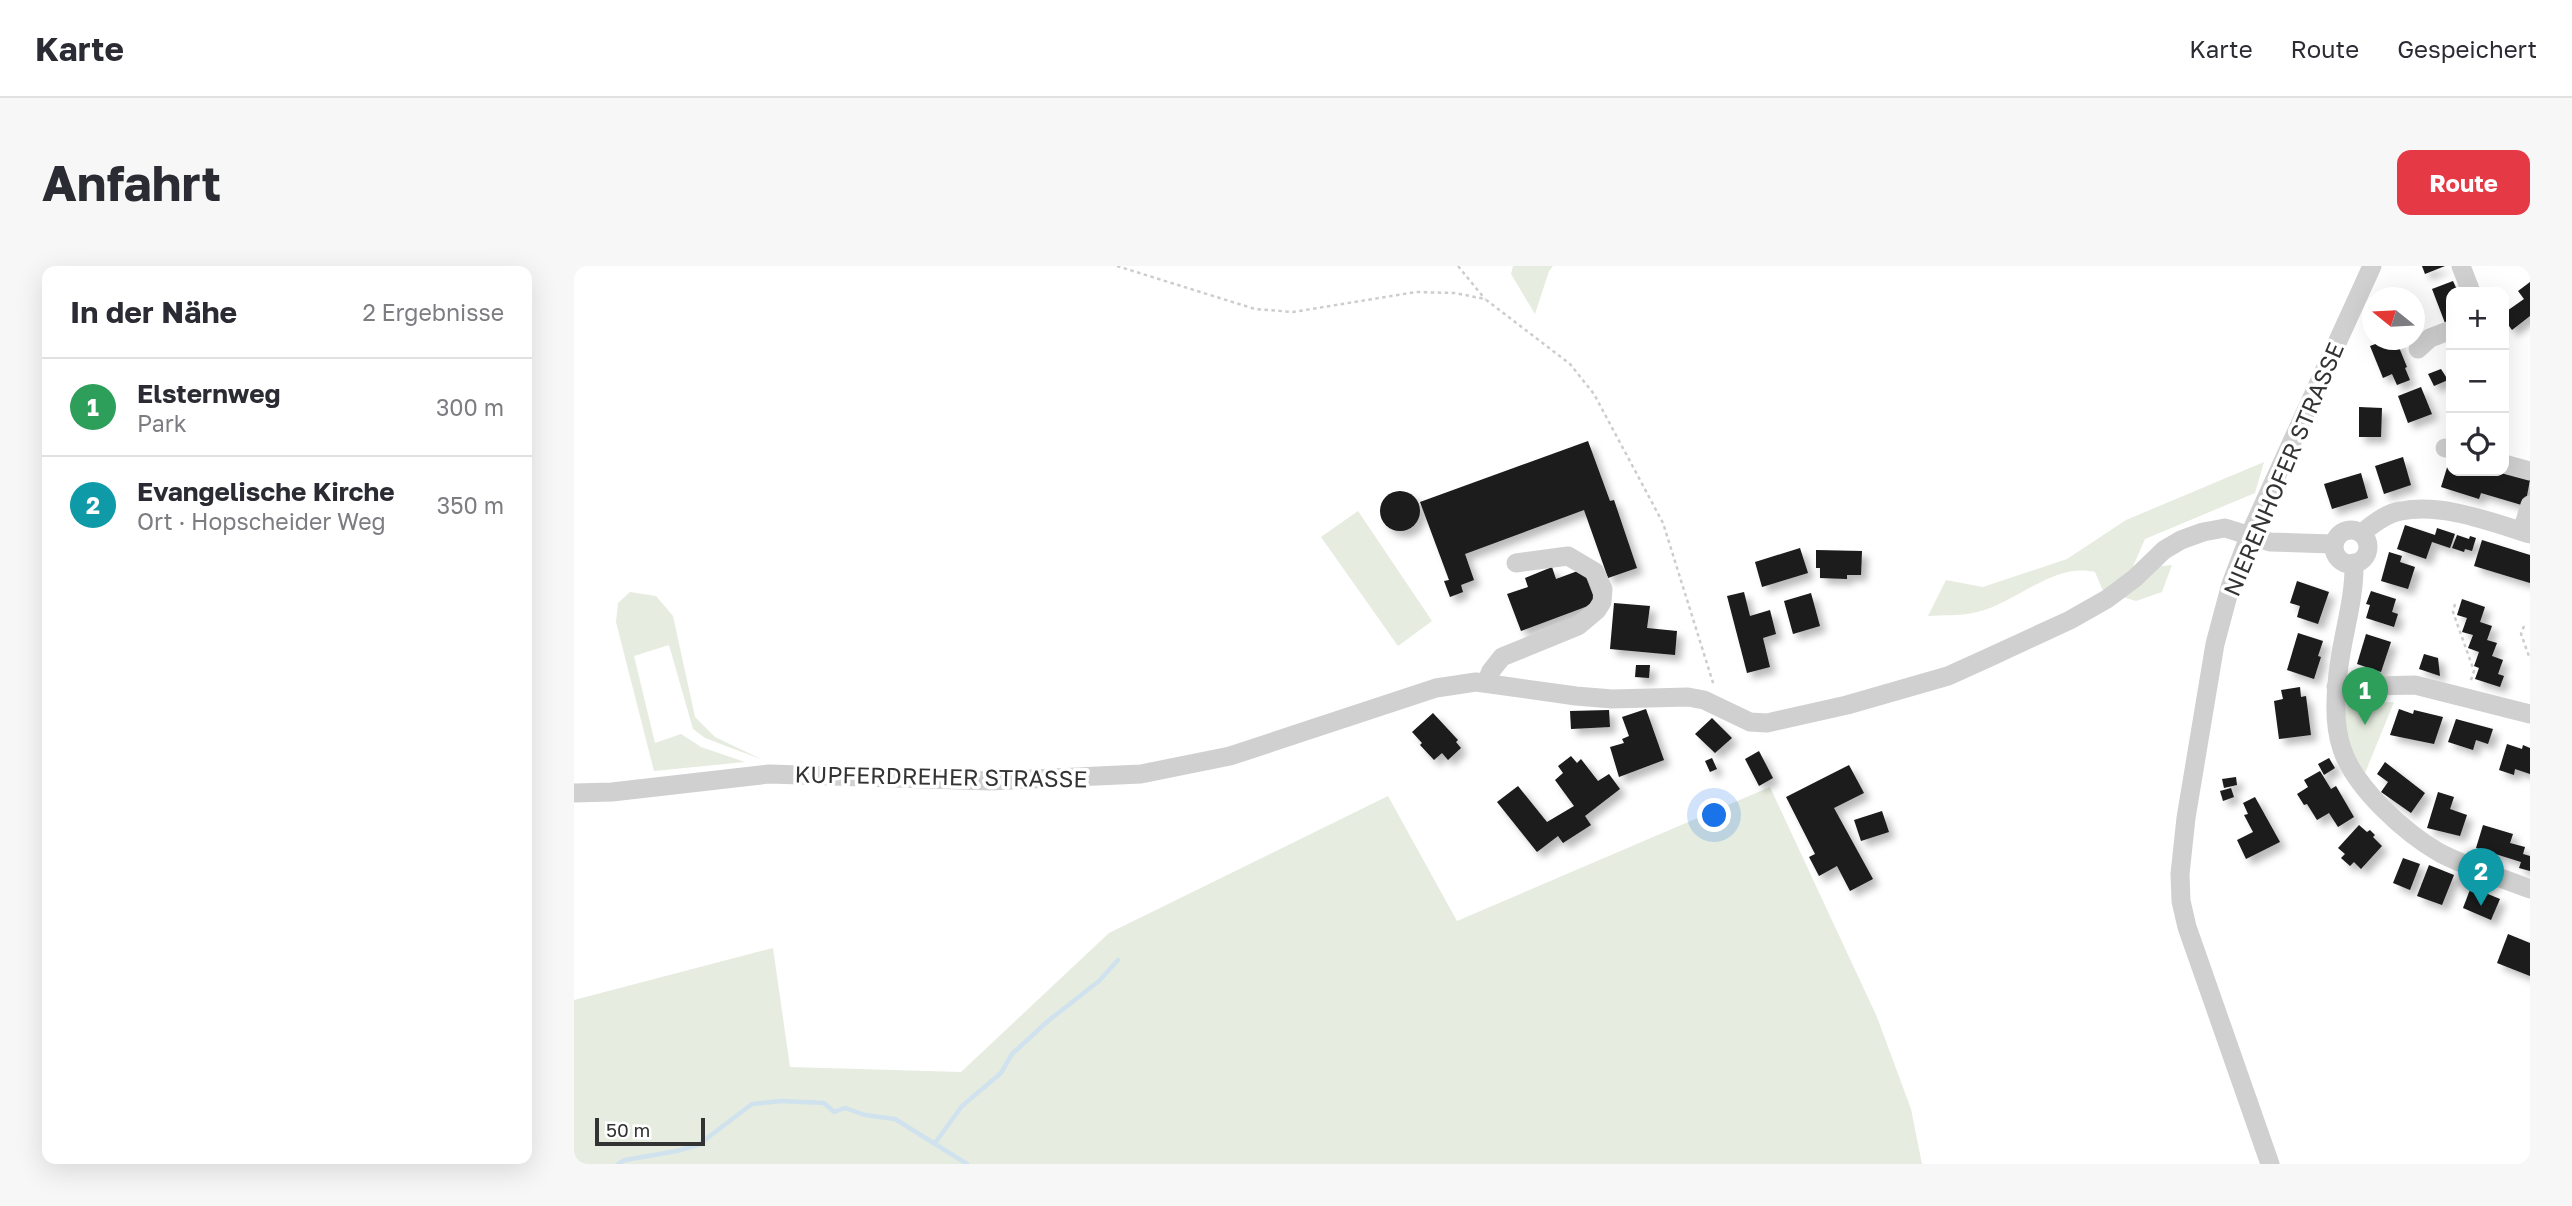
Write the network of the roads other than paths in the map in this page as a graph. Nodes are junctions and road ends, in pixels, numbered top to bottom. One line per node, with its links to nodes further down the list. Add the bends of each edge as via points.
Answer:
1 (2372, 266): 11 (street, NIERENHOFER STRASSE)
2 (2461, 266): 3 (street)
3 (2469, 287)
4 (2446, 332): 5 (street)
5 (2425, 343)
6 (2509, 465): 7 (street)
7 (2530, 471)
8 (2530, 505): 10 (street)
9 (2363, 532): 10 (street, via 2400,510 2455,513); 12 (street, via 2346,531); 14 (street, via 2368,552)
10 (2526, 532)
11 (2250, 534): 12 (street, KUPFERDREHER STRASSE, via 2270,542); 15 (street, KUPFERDREHER STRASSE, via 2225,528 2181,540 2107,599 1948,676 1768,723 1750,722 1688,696 1576,696); 20 (street, NIERENHOFER STRASSE, via 2215,644 2180,874 2186,927)
12 (2333, 544): 14 (street, via 2337,559)
13 (1516, 563): 15 (street, via 1568,556 1595,572 1603,589 1602,602 1578,626 1502,657)
14 (2354, 564): 16 (street)
15 (1486, 682): 18 (street, KUPFERDREHER STRASSE, via 1436,688 1265,747 1140,774 990,781 769,774)
16 (2336, 687): 17 (street, via 2415,685); 19 (street, via 2342,750 2364,788 2395,820 2440,853)
17 (2530, 714)
18 (574, 793)
19 (2530, 889)
20 (2270, 1164)

